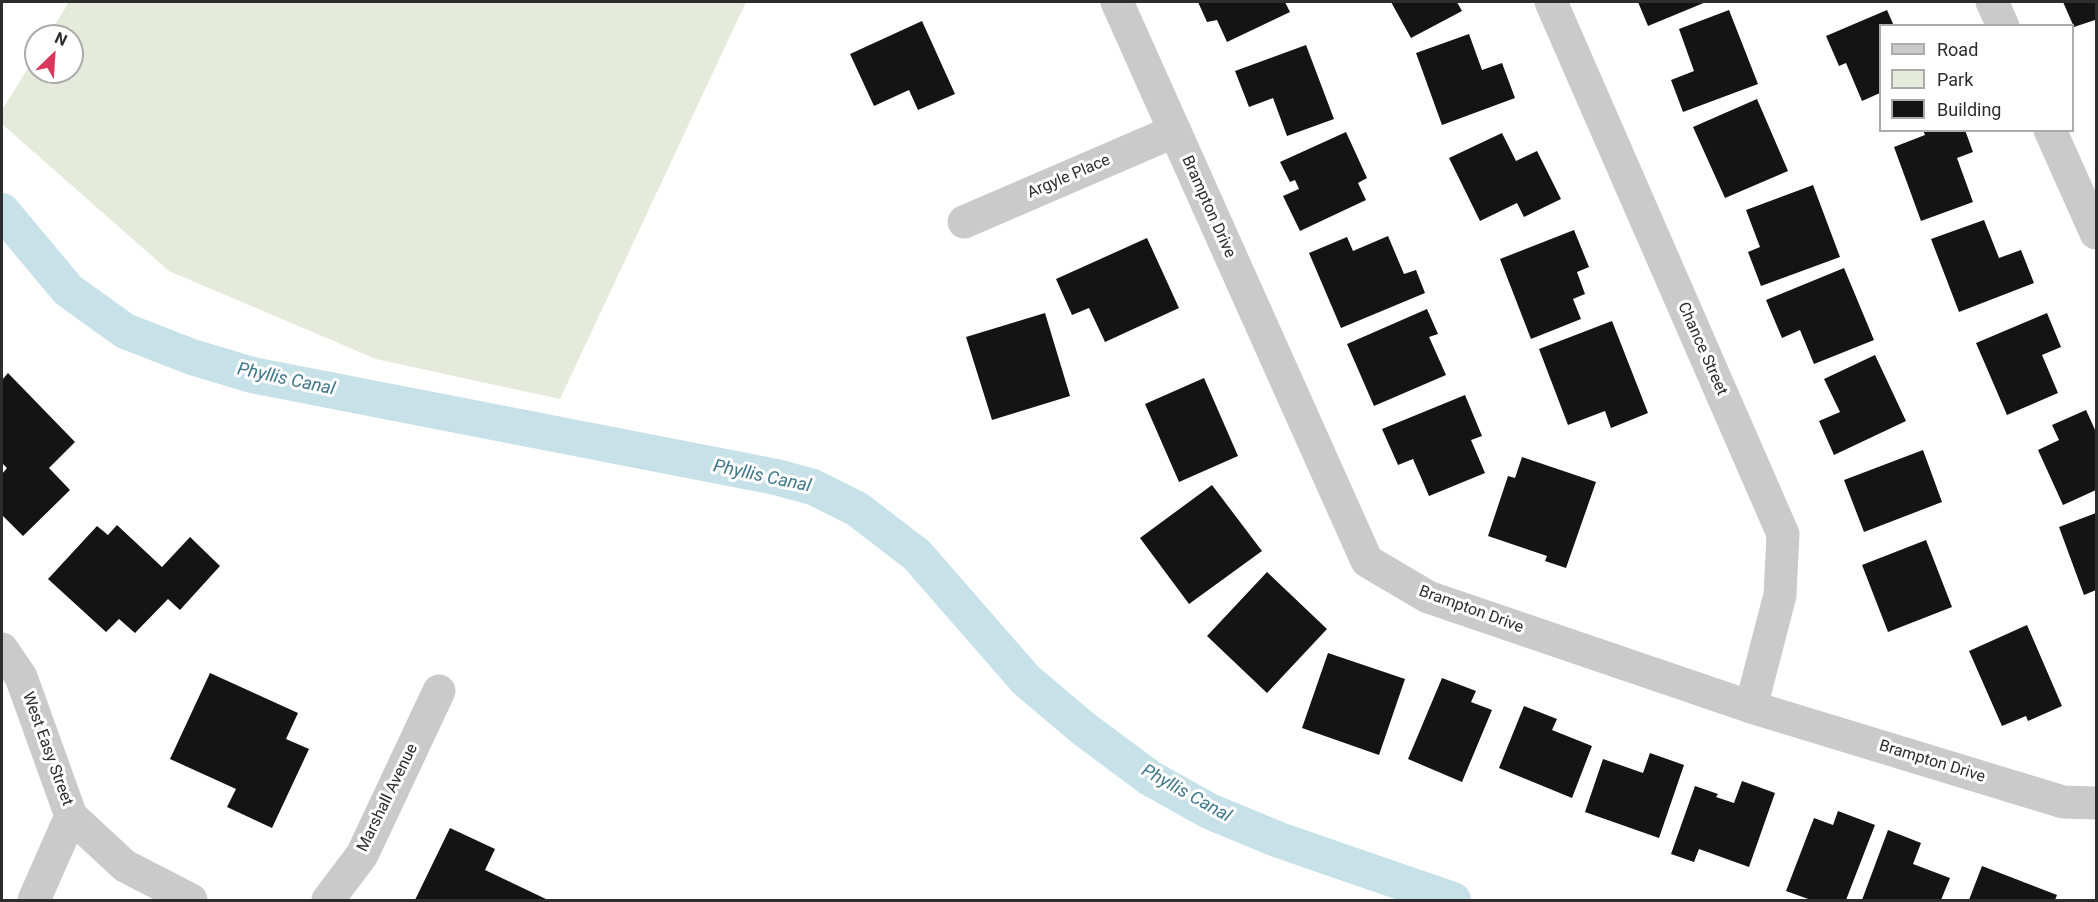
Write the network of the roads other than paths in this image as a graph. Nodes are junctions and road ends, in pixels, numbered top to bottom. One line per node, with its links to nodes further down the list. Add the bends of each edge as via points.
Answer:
1 (1117, 2): 5 (street, Brampton Drive)
2 (1551, 2): 11 (street, Chance Street, via 1783,534 1780,595)
3 (1992, 2): 4 (street)
4 (2002, 24)
5 (1175, 131): 7 (street, Argyle Place); 11 (street, Brampton Drive, via 1367,561 1428,597)
6 (2051, 132): 8 (street)
7 (964, 222)
8 (2097, 232)
9 (2, 649): 13 (street, West Easy Street, via 21,677)
10 (439, 691): 16 (street, Marshall Avenue, via 362,855)
11 (1751, 707): 12 (street, Brampton Drive, via 2063,802)
12 (2097, 803)
13 (71, 816): 14 (street); 15 (street, West Easy Street, via 125,866)
14 (34, 900)
15 (191, 900)
16 (328, 900)

